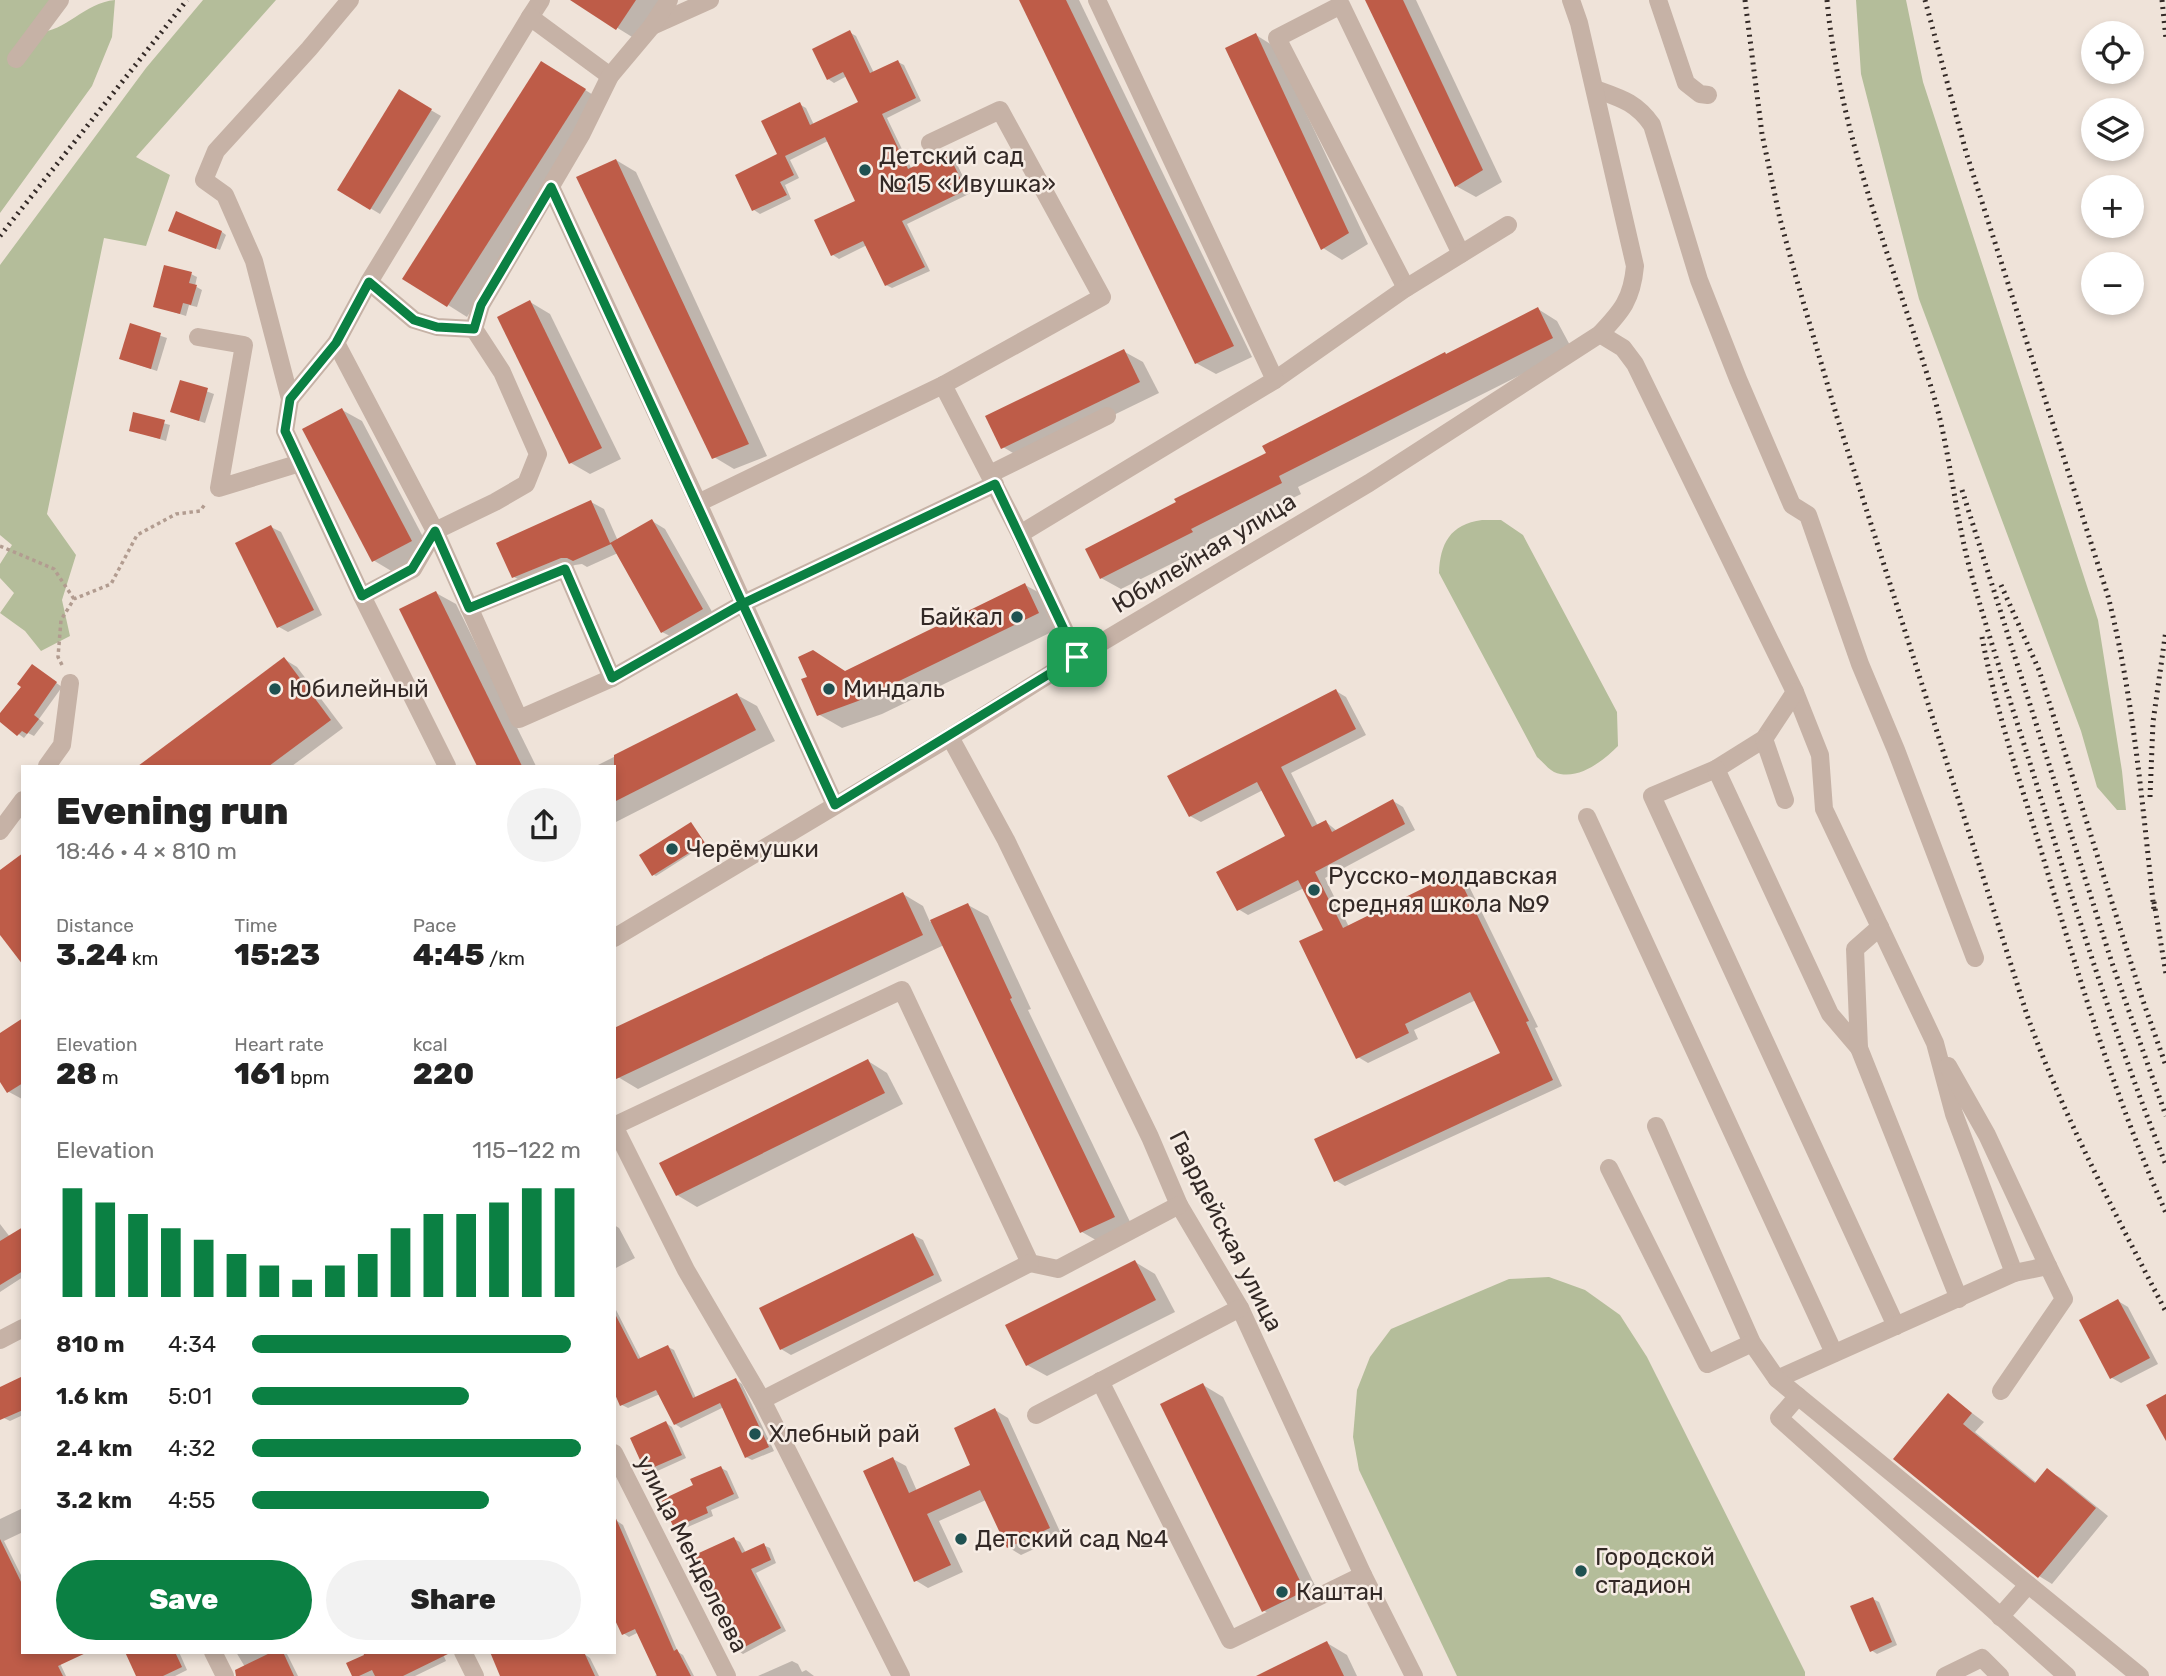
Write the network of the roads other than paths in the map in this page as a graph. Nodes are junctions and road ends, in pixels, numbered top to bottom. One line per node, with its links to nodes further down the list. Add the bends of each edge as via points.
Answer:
1 (60, 0): 11 (street)
2 (351, 0): 27 (street, via 216,151 204,180 225,195 254,261)
3 (541, 0): 9 (street)
4 (669, 0): 10 (street)
5 (710, 0): 10 (street)
6 (1097, 0): 25 (street)
7 (1571, 0): 13 (street, Юбилейная улица)
8 (1658, 0): 14 (street, via 1686,83)
9 (530, 18): 12 (street); 19 (street)
10 (652, 26): 12 (street)
11 (16, 59)
12 (610, 76): 16 (street)
13 (1595, 89): 22 (street, Юбилейная улица, via 1635,266 1628,300); 53 (street, via 1641,110 1652,125 1699,280 1792,505 1808,515 1860,664)
14 (1708, 95)
15 (930, 143): 26 (street, via 1000,110 1102,297)
16 (551, 187): 21 (street, via 481,305); 31 (street)
17 (1508, 225): 18 (street)
18 (1461, 254): 20 (street); 20 (street, via 1341,5 1277,38)
19 (369, 282): 21 (street, via 414,320 437,327); 24 (street)
20 (1406, 288): 25 (street)
21 (474, 329): 32 (street, via 502,372 538,454 526,484)
22 (1600, 334): 37 (street, Юбилейная улица, via 1369,483); 40 (street, via 1623,348 1635,364)
23 (198, 337): 29 (street, via 244,345 219,488)
24 (336, 343): 27 (street); 32 (street)
25 (1275, 380): 33 (street)
26 (943, 384): 30 (street); 31 (street)
27 (290, 399): 29 (street, via 285,431)
28 (1107, 416): 30 (street)
29 (300, 463): 34 (street)
30 (993, 479): 33 (street); 35 (street)
31 (698, 503): 35 (street)
32 (435, 531): 34 (street, via 412,569); 36 (street)
33 (1020, 534): 37 (street)
34 (362, 596): 44 (street)
35 (742, 604): 38 (street); 48 (street)
36 (469, 608): 38 (street, via 565,569); 38 (street, via 519,719)
37 (1077, 657): 41 (street, Юбилейная улица)
38 (612, 678)
39 (70, 682): 43 (street, via 62,745)
40 (1795, 692): 42 (street); 51 (street, via 1820,755 1824,809)
41 (950, 737): 48 (street, Юбилейная улица); 60 (street, Гвардейская улица, via 1006,840)
42 (1764, 739): 45 (street); 46 (street)
43 (48, 765)
44 (446, 765)
45 (1716, 769): 55 (street, via 1830,1014); 66 (street, via 1652,796)
46 (1785, 800)
47 (21, 803): 50 (street)
48 (835, 805): 52 (street, Юбилейная улица)
49 (1587, 817): 70 (street)
50 (0, 831)
51 (1880, 927): 54 (street); 55 (street, via 1855,950)
52 (616, 937)
53 (1975, 958)
54 (1936, 1043): 62 (street, via 1987,1135); 63 (street, via 1954,1114)
55 (1859, 1048): 64 (street)
56 (616, 1125): 61 (street, via 902,990)
57 (1656, 1126): 69 (street)
58 (616, 1130): 75 (street, via 686,1270)
59 (1609, 1168): 69 (street, via 1707,1364)
60 (1179, 1206): 61 (street, via 1058,1269); 65 (street, Гвардейская улица)
61 (1030, 1263): 75 (street)
62 (2048, 1266): 63 (street); 73 (street, via 2064,1299)
63 (2014, 1273): 64 (street)
64 (1959, 1299): 66 (street)
65 (1240, 1308): 72 (street); 78 (street, Гвардейская улица)
66 (1896, 1326): 70 (street)
67 (21, 1329): 68 (street)
68 (0, 1340)
69 (1752, 1343): 71 (street)
70 (1834, 1353): 71 (street)
71 (1777, 1379): 74 (street)
72 (1100, 1381): 76 (street); 78 (street, via 1230,1640)
73 (2001, 1391)
74 (1798, 1396): 79 (street); 80 (street, via 1779,1418)
75 (762, 1400): 86 (street)
76 (1036, 1415)
77 (616, 1457): 85 (street, улица Менделеева)
78 (1363, 1575): 87 (street, Гвардейская улица)
79 (2028, 1585): 80 (street); 91 (street)
80 (2000, 1617): 90 (street)
81 (214, 1654): 83 (street)
82 (464, 1654): 84 (street)
83 (225, 1676)
84 (475, 1676)
85 (727, 1676)
86 (901, 1676)
87 (1415, 1676)
88 (1945, 1676): 89 (street, via 1982,1658)
89 (2000, 1676)
90 (2067, 1676)
91 (2140, 1676)

